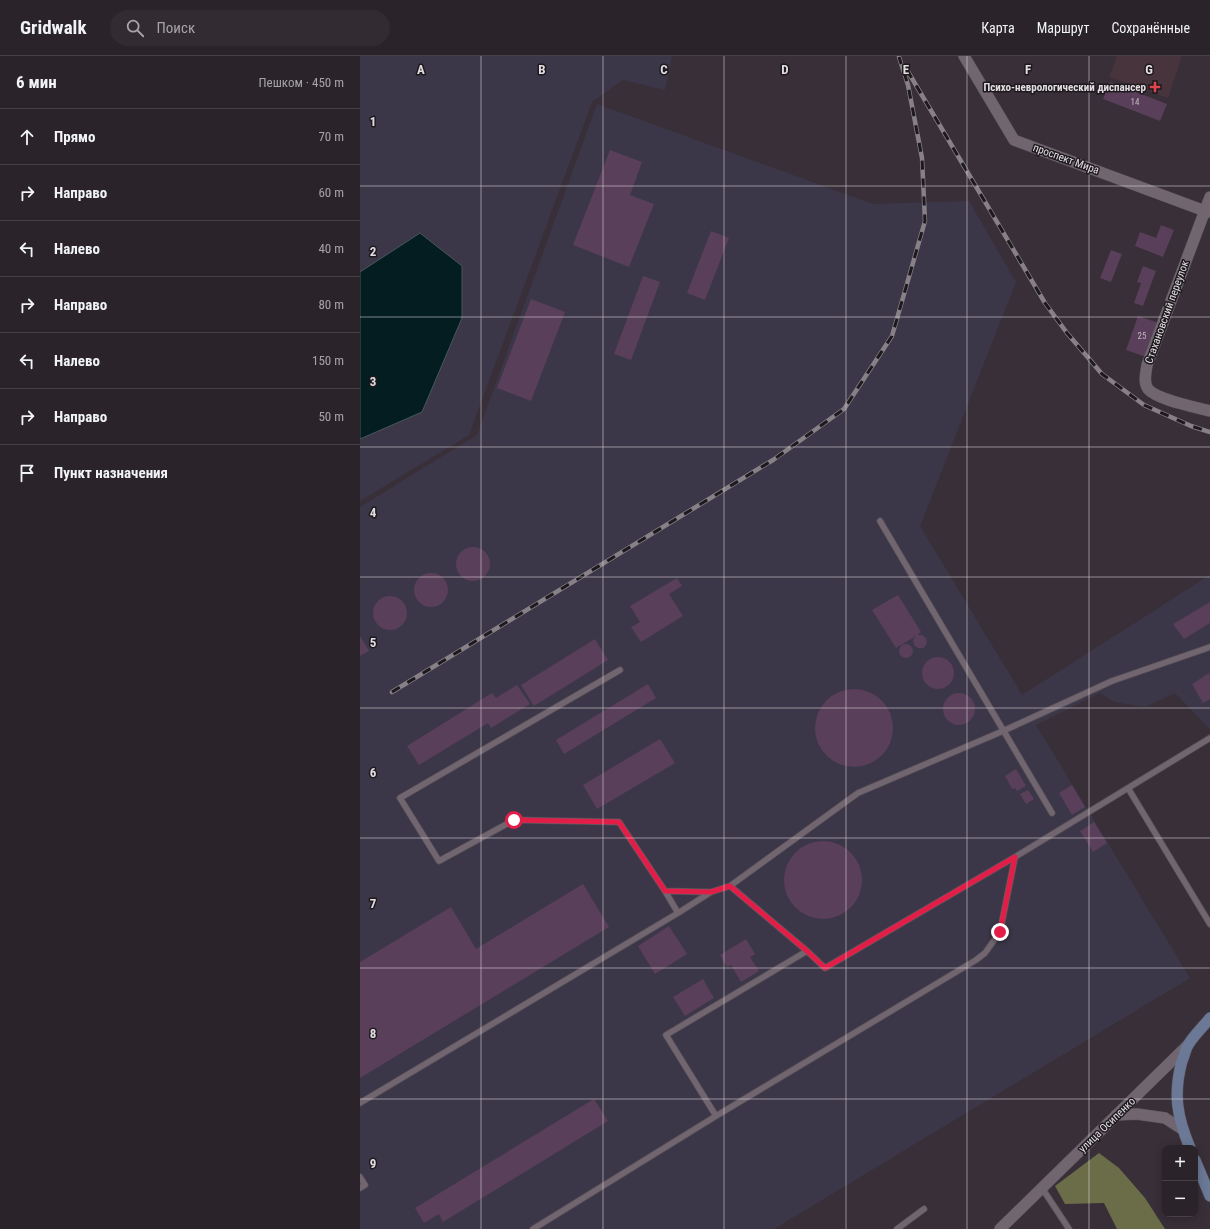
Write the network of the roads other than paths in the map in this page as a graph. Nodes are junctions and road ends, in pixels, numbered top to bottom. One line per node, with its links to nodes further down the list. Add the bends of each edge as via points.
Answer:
1 (964, 56): 3 (street, проспект Мира, via 1014,140)
2 (1210, 197): 3 (street, Стахановский переулок)
3 (1207, 211): 4 (street, Стахановский переулок, via 1147,365 1145,378 1148,389 1159,396)
4 (1210, 411)
5 (880, 521): 8 (lane)
6 (1210, 648): 8 (lane, via 1112,681)
7 (620, 670): 14 (lane, via 400,798 439,861 514,820 619,822)
8 (1003, 730): 11 (lane); 13 (lane, via 858,793)
9 (1210, 738): 10 (lane)
10 (1128, 788): 12 (lane); 17 (lane)
11 (1052, 813)
12 (1015, 857): 18 (lane, via 825,968); 22 (lane, via 1000,932 985,953)
13 (730, 886): 15 (lane); 18 (lane)
14 (665, 891): 15 (lane); 16 (lane)
15 (711, 892): 16 (lane)
16 (678, 913): 21 (lane)
17 (1210, 924)
18 (807, 951): 22 (lane, via 666,1035)
19 (1210, 1018): 20 (main road, улица Осипенко)
20 (1187, 1046): 23 (street, улица Осипенко); 24 (main road, via 1177,1091)
21 (360, 1103)
22 (716, 1116): 33 (lane)
23 (1116, 1116): 24 (street, via 1137,1114 1165,1118); 29 (street, улица Осипенко)
24 (1182, 1129): 25 (main road)
25 (1189, 1145)
26 (1198, 1167): 30 (main road)
27 (360, 1177): 28 (lane, via 365,1185)
28 (360, 1188)
29 (1042, 1188): 32 (street, улица Осипенко); 35 (lane)
30 (1210, 1196)
31 (924, 1209): 34 (lane)
32 (1001, 1228)
33 (533, 1229)
34 (897, 1229)
35 (1069, 1229)

